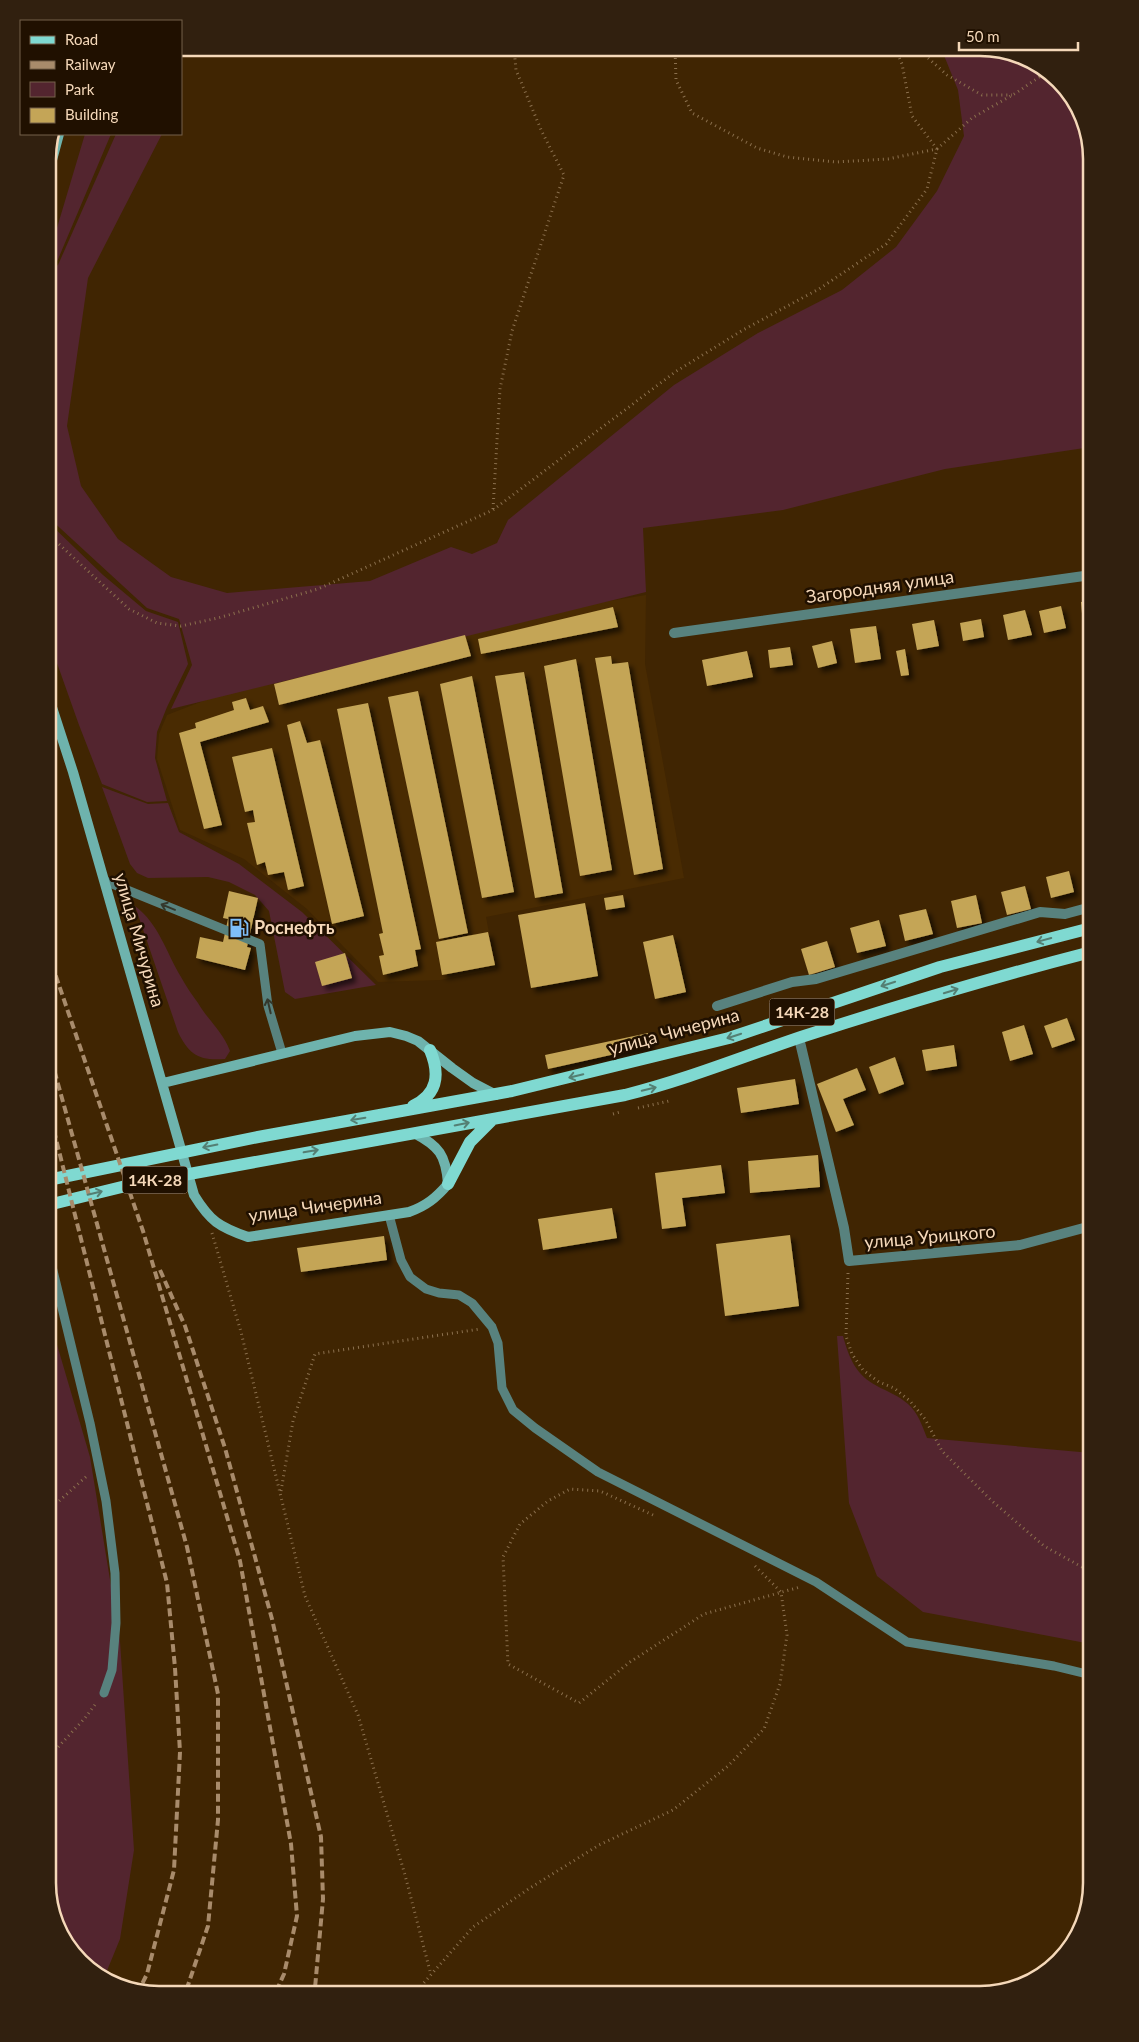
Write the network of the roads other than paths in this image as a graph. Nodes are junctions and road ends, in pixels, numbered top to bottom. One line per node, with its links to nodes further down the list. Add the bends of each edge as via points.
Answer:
1 (1083, 576): 2 (street, Загородняя улица)
2 (674, 633)
3 (56, 720): 4 (main road, улица Мичурина)
4 (105, 881): 11 (lane, one-way to 4, via 268,1006 260,944); 12 (main road, улица Мичурина)
5 (1083, 909): 8 (street, via 1065,914 1040,912)
6 (1083, 930): 13 (main road, улица Чичерина / 14К-28, one-way to 13, via 940,967 729,1038)
7 (1083, 954): 9 (main road, 14К-28, one-way to 7, via 1012,972)
8 (717, 1006)
9 (799, 1038): 15 (main road, 14К-28, one-way to 9, via 654,1088); 22 (street, улица Урицкого, via 849,1261 1020,1245)
10 (430, 1050): 11 (main road, via 418,1041 390,1032 355,1036); 13 (main road); 14 (main road, via 436,1066 435,1084 425,1100)
11 (282, 1053): 12 (main road)
12 (164, 1083): 19 (main road, улица Мичурина)
13 (496, 1095): 14 (main road, улица Чичерина / 14К-28)
14 (406, 1110): 17 (main road, улица Чичерина / 14К-28, one-way to 17)
15 (495, 1118): 16 (main road, 14К-28, one-way to 15); 18 (main road, via 470,1142)
16 (414, 1133): 18 (main road, via 430,1141 442,1154); 20 (main road, 14К-28, one-way to 16, via 134,1184)
17 (56, 1178)
18 (448, 1184): 21 (main road, улица Чичерина, via 424,1206 409,1212)
19 (194, 1195): 21 (main road, улица Чичерина, via 206,1214 224,1229 248,1237)
20 (56, 1203)
21 (389, 1214): 24 (lane, via 401,1260 410,1277 426,1290 459,1295 472,1303 492,1327 498,1344 502,1388 513,1410 598,1472 816,1582 907,1642)
22 (1083, 1228)
23 (56, 1283): 25 (lane, via 106,1501 115,1574 116,1623 112,1670)
24 (1083, 1673)
25 (104, 1693)

